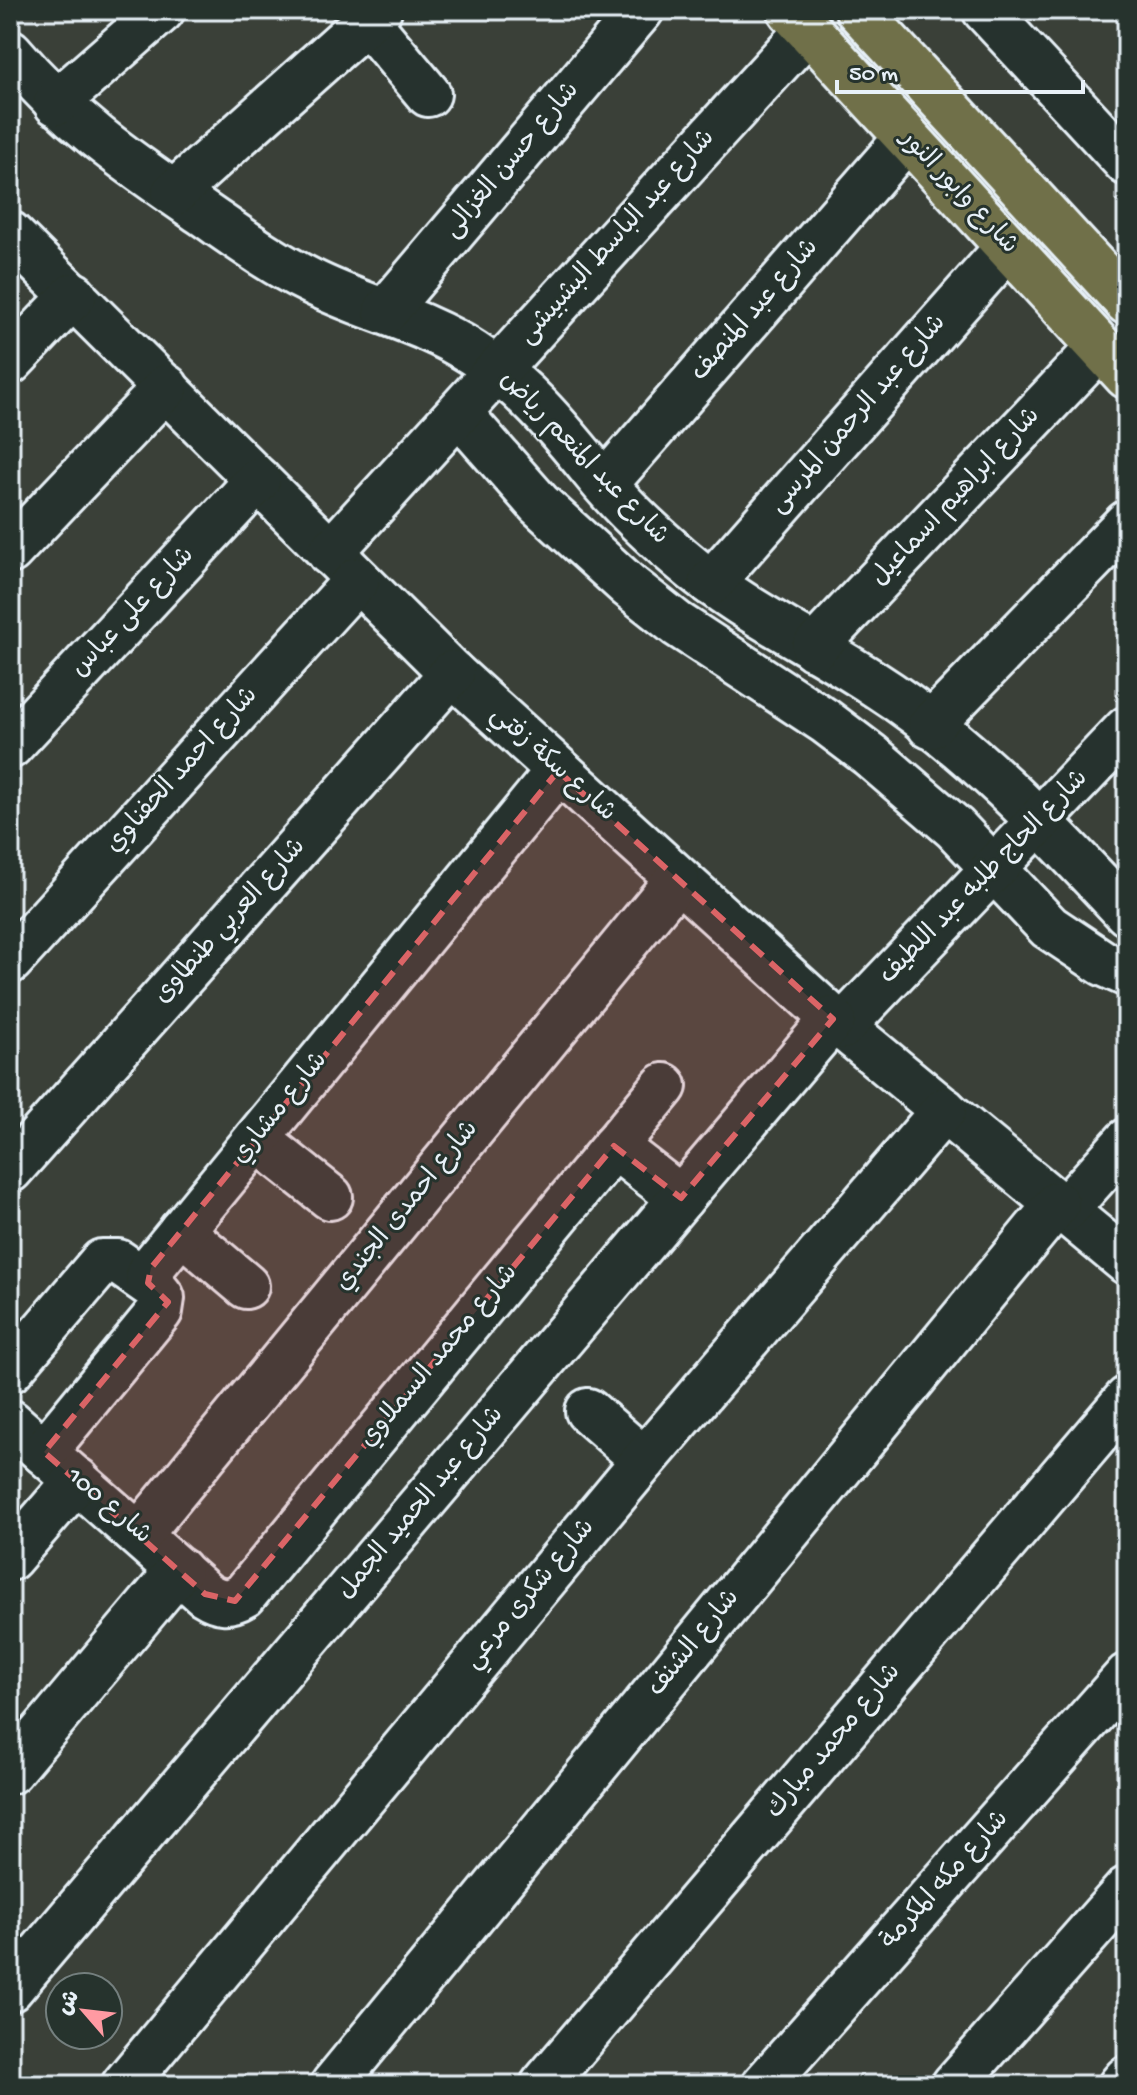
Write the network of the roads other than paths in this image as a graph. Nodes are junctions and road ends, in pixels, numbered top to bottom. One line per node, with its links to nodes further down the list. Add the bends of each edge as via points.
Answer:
1 (162, 10): 9 (street)
2 (641, 10): 19 (street, شارع حسن الغزالى)
3 (858, 10): 15 (main road, شارع وابور النور)
4 (985, 10): 11 (street)
5 (373, 15): 8 (street); 12 (street)
6 (799, 20): 10 (main road, شارع وابور النور); 22 (street, شارع عبد الباسط البشبيشى)
7 (10, 52): 9 (street, شارع عبد المنعم رياض)
8 (428, 94)
9 (56, 103): 12 (street, شارع عبد المنعم رياض)
10 (907, 138): 14 (main road, شارع وابور النور); 26 (street, شارع عبد المنصف)
11 (1127, 163)
12 (174, 193): 19 (street, شارع عبد المنعم رياض, via 289,270)
13 (10, 234): 16 (street, شارع سكة زفتي)
14 (1008, 247): 17 (main road, شارع وابور النور); 30 (street, شارع عبد الرحمن المرسى)
15 (1089, 260): 17 (main road); 18 (main road, شارع وابور النور)
16 (74, 295): 20 (street); 23 (street, شارع سكة زفتي)
17 (1051, 295): 21 (main road, شارع وابور النور)
18 (1127, 302)
19 (386, 311): 22 (street, شارع عبد المنعم رياض, via 444,336)
20 (10, 362)
21 (1113, 362): 31 (street, شارع ابراهيم اسماعيل)
22 (498, 370): 24 (street, شارع عبد الباسط البشبيشى); 26 (street, شارع عبد المنعم رياض, via 573,442)
23 (166, 387): 25 (street, شارع سكة زفتي); 28 (street)
24 (459, 413): 29 (street, شارع عبد الباسط البشبيشى); 38 (street, via 539,504 629,586 870,755)
25 (258, 480): 29 (street, شارع سكة زفتي); 35 (street, شارع على عباس)
26 (605, 484): 30 (street, شارع عبد المنعم رياض, via 655,537)
27 (1127, 523): 33 (street)
28 (10, 551)
29 (344, 566): 32 (street, شارع سكة زفتي); 41 (street, شارع احمد الحفناوي)
30 (711, 583): 31 (street, شارع عبد المنعم رياض)
31 (814, 648): 33 (street, شارع عبد المنعم رياض, via 875,684)
32 (452, 673): 36 (street, شارع سكة زفتي); 49 (street, شارع العربي طنطاوى)
33 (930, 726): 37 (street, شارع عبد المنعم رياض)
34 (1127, 729): 37 (street, شارع الحاج طلبه عبد اللطيف)
35 (10, 746)
36 (558, 771): 39 (street, شارع سكة زفتي); 46 (street, شارع مشاري)
37 (1039, 821): 38 (street, شارع الحاج طلبه عبد اللطيف); 40 (street, شارع عبد المنعم رياض)
38 (995, 867): 42 (street, via 1049,927); 43 (street, شارع الحاج طلبه عبد اللطيف)
39 (677, 880): 43 (street, شارع سكة زفتي); 64 (street, شارع احمدى الجندي)
40 (1127, 913)
41 (10, 961)
42 (1127, 974)
43 (838, 1023): 45 (street, شارع سكة زفتي); 51 (street, شارع عبد الحميد الجمل)
44 (664, 1086): 48 (street, شارع محمد السملاوي)
45 (944, 1110): 52 (street, شارع سكة زفتي); 62 (street, شارع شكرى مرعي)
46 (257, 1139): 50 (street); 53 (street, شارع مشاري)
47 (1127, 1141): 52 (street, شارع الشنف)
48 (614, 1146): 51 (street); 66 (street, شارع محمد السملاوي, via 244,1595 224,1602)
49 (10, 1170)
50 (330, 1197)
51 (681, 1198): 70 (street, شارع عبد الحميد الجمل)
52 (1061, 1207): 54 (street, شارع سكة زفتي); 73 (street, شارع الشنف)
53 (181, 1231): 55 (street, شارع مشاري, via 148,1272); 56 (street)
54 (1127, 1262)
55 (148, 1283): 57 (street, via 118,1262 102,1262); 61 (street, via 162,1298 160,1311)
56 (246, 1286)
57 (10, 1370)
58 (1127, 1399): 74 (street, شارع محمد مبارك)
59 (588, 1411): 62 (street)
60 (10, 1422): 61 (street, شارع 100)
61 (44, 1452): 63 (street, شارع 100)
62 (644, 1460): 72 (street, شارع شكرى مرعي)
63 (77, 1480): 64 (street, شارع 100); 65 (street)
64 (139, 1535): 66 (street, شارع 100)
65 (10, 1558)
66 (192, 1582): 68 (street)
67 (1127, 1676): 75 (street, شارع مكه المكرمة)
68 (10, 1771)
69 (1127, 1889): 76 (street)
70 (10, 1989)
71 (1127, 2078): 77 (street)
72 (124, 2085)
73 (333, 2085)
74 (543, 2085)
75 (764, 2085)
76 (954, 2085)
77 (1121, 2085)

